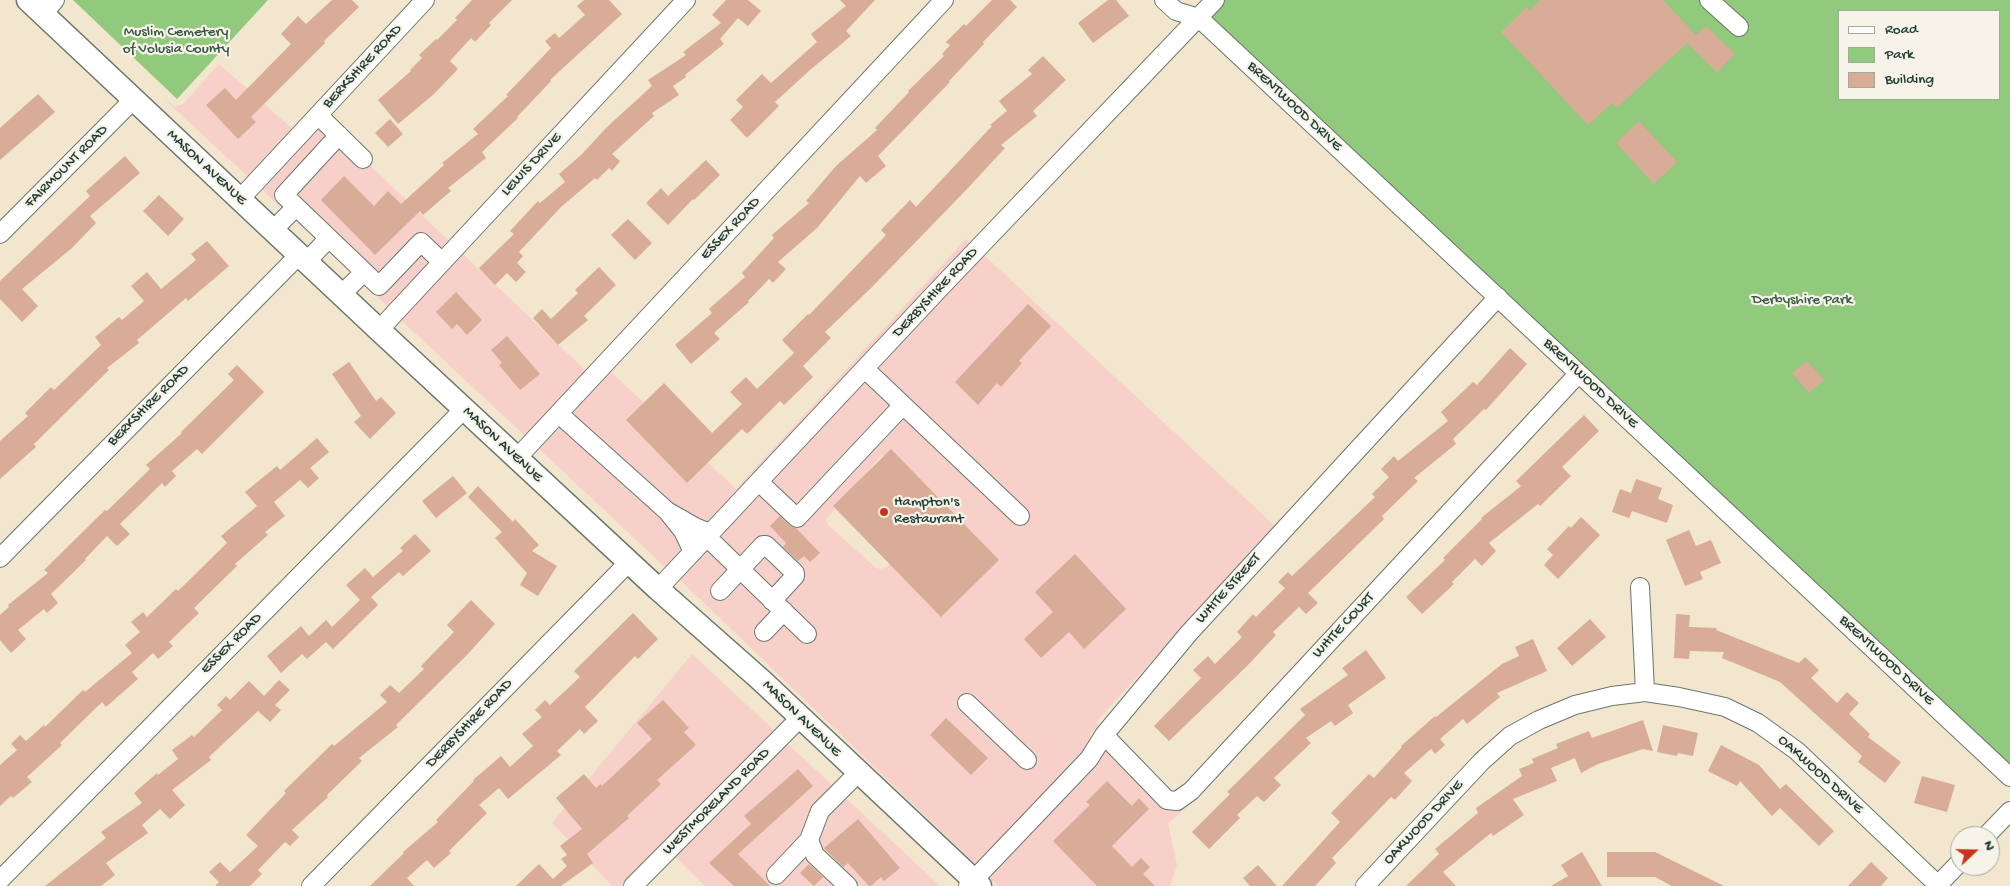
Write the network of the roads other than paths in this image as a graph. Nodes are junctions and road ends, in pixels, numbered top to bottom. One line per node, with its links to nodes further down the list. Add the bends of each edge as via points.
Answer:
1 (425, 0): 11 (street, BERKSHIRE ROAD)
2 (686, 0): 20 (street, LEWIS DRIVE)
3 (944, 0): 29 (street, ESSEX ROAD)
4 (1164, 0): 8 (street, BRENTWOOD DRIVE, via 1176,11)
5 (1215, 0): 8 (street, DERBYSHIRE ROAD)
6 (1709, 0): 9 (street)
7 (42, 5): 10 (main road, MASON AVENUE)
8 (1199, 18): 23 (street, BRENTWOOD DRIVE); 25 (street, DERBYSHIRE ROAD)
9 (1739, 27)
10 (133, 100): 14 (main road, MASON AVENUE); 17 (street, FAIRMOUNT ROAD)
11 (318, 115): 12 (street); 14 (street, BERKSHIRE ROAD)
12 (339, 135): 13 (street); 15 (street, via 284,196)
13 (363, 159)
14 (240, 199): 16 (main road, MASON AVENUE)
15 (296, 207): 16 (street); 18 (street)
16 (273, 230): 19 (main road, MASON AVENUE)
17 (0, 234)
18 (329, 238): 19 (street, BERKSHIRE ROAD); 21 (street)
19 (303, 259): 22 (main road, MASON AVENUE); 36 (street, BERKSHIRE ROAD)
20 (442, 262): 21 (street, via 420,242 379,286); 24 (street, LEWIS DRIVE)
21 (364, 272): 22 (street)
22 (342, 295): 24 (main road, MASON AVENUE)
23 (1498, 297): 26 (street, BRENTWOOD DRIVE); 48 (street, WHITE STREET, via 1189,633)
24 (379, 330): 28 (main road, MASON AVENUE)
25 (865, 369): 27 (street); 31 (street, DERBYSHIRE ROAD)
26 (1578, 374): 48 (street, WHITE COURT, via 1191,791 1177,801 1167,800); 51 (street, BRENTWOOD DRIVE)
27 (903, 405): 31 (street, via 797,518); 33 (street)
28 (464, 409): 30 (main road, MASON AVENUE); 57 (street, ESSEX ROAD)
29 (558, 414): 30 (street, ESSEX ROAD); 32 (street)
30 (517, 458): 37 (main road, MASON AVENUE)
31 (759, 482): 34 (street, DERBYSHIRE ROAD)
32 (667, 511): 34 (street); 35 (street, via 683,531)
33 (1020, 516)
34 (709, 535): 35 (street, DERBYSHIRE ROAD); 38 (street)
35 (693, 552): 40 (street, DERBYSHIRE ROAD)
36 (0, 558)
37 (629, 562): 40 (main road, MASON AVENUE); 60 (street, DERBYSHIRE ROAD)
38 (740, 570): 41 (street); 42 (street); 42 (street, via 766,545 795,572)
39 (1640, 587): 45 (street)
40 (658, 589): 47 (main road, MASON AVENUE)
41 (720, 591)
42 (778, 606): 43 (street); 44 (street)
43 (764, 632)
44 (807, 634)
45 (1645, 692): 59 (street, OAKWOOD DRIVE, via 1725,707 1758,723 1797,751); 63 (street, OAKWOOD DRIVE, via 1575,705 1510,736 1482,761)
46 (968, 703): 49 (street)
47 (800, 718): 50 (main road, MASON AVENUE); 61 (street, WESTMORELAND ROAD)
48 (1104, 734): 58 (street, WHITE STREET, via 1089,759)
49 (1027, 760)
50 (858, 773): 54 (street, via 820,811); 58 (main road, MASON AVENUE)
51 (2010, 777)
52 (2010, 811): 53 (street)
53 (1996, 826)
54 (809, 840): 56 (street); 62 (street, via 815,855)
55 (1950, 872): 59 (street)
56 (776, 875)
57 (0, 880)
58 (974, 884)
59 (1938, 885)
60 (311, 886)
61 (633, 886)
62 (848, 886)
63 (1365, 886)

